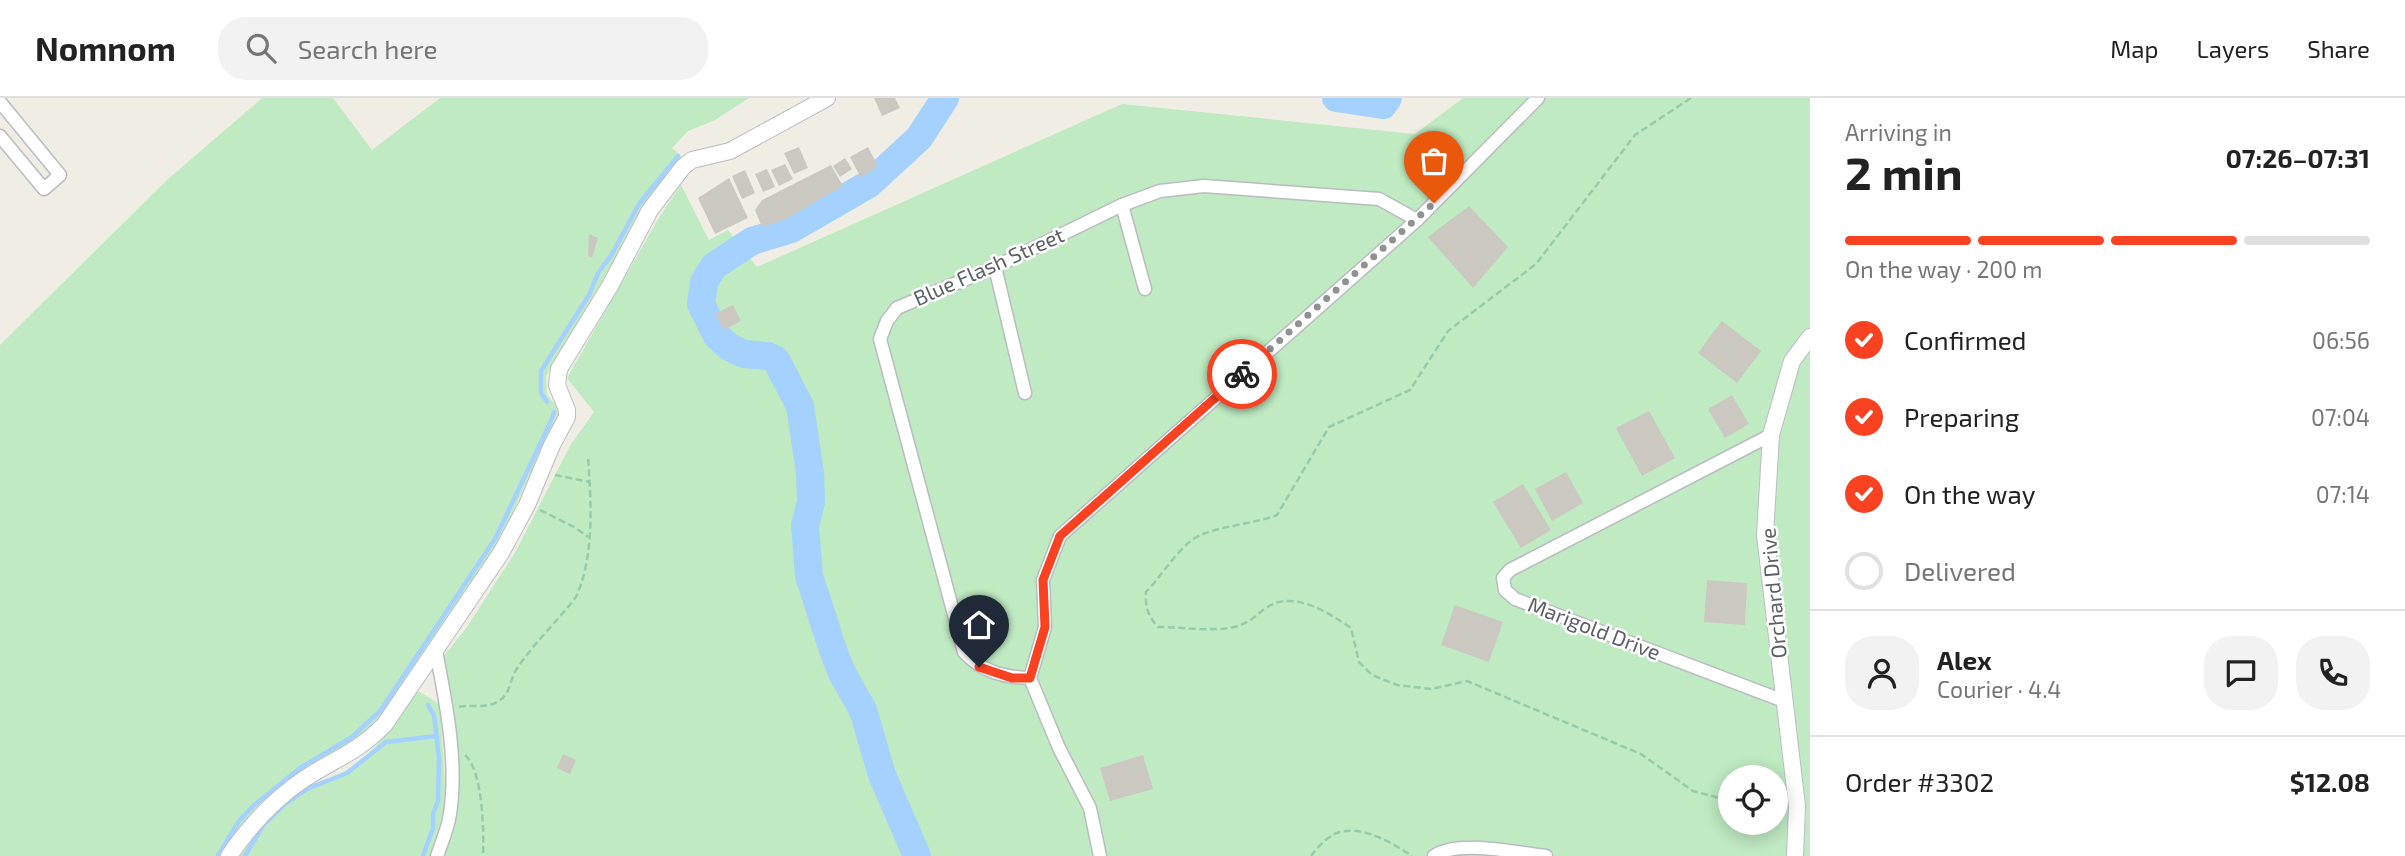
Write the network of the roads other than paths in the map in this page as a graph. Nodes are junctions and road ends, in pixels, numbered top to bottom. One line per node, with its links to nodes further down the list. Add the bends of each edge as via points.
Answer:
1 (827, 98): 12 (street, via 730,151 692,160 649,210 559,369 557,385 567,418 527,505)
2 (1538, 98): 6 (street)
3 (0, 102): 4 (street, via 61,175 44,189)
4 (0, 136)
5 (1122, 205): 6 (street, Blue Flash Street, via 1160,191 1204,187 1380,199); 7 (street, Blue Flash Street); 8 (street)
6 (1416, 220): 13 (street, via 1060,536 1043,580 1045,627)
7 (995, 267): 10 (street); 13 (street, Blue Flash Street, via 897,308 880,339 964,652 979,667 1012,678)
8 (1145, 289)
9 (1810, 337): 11 (street, Orchard Drive, via 1792,361)
10 (1025, 393)
11 (1771, 435): 14 (street, Orchard Drive, via 1766,535); 14 (street, Marigold Drive, via 1510,570 1503,578 1505,590 1515,599)
12 (436, 651): 15 (street, via 372,737 272,803); 16 (street, via 450,745 451,806)
13 (1030, 678): 17 (street, via 1090,808)
14 (1784, 701): 20 (street, Orchard Drive, via 1797,806)
15 (229, 856)
16 (437, 856)
17 (1100, 856)
18 (1434, 856): 19 (street, via 1462,848)
19 (1546, 856)
20 (1795, 856)

